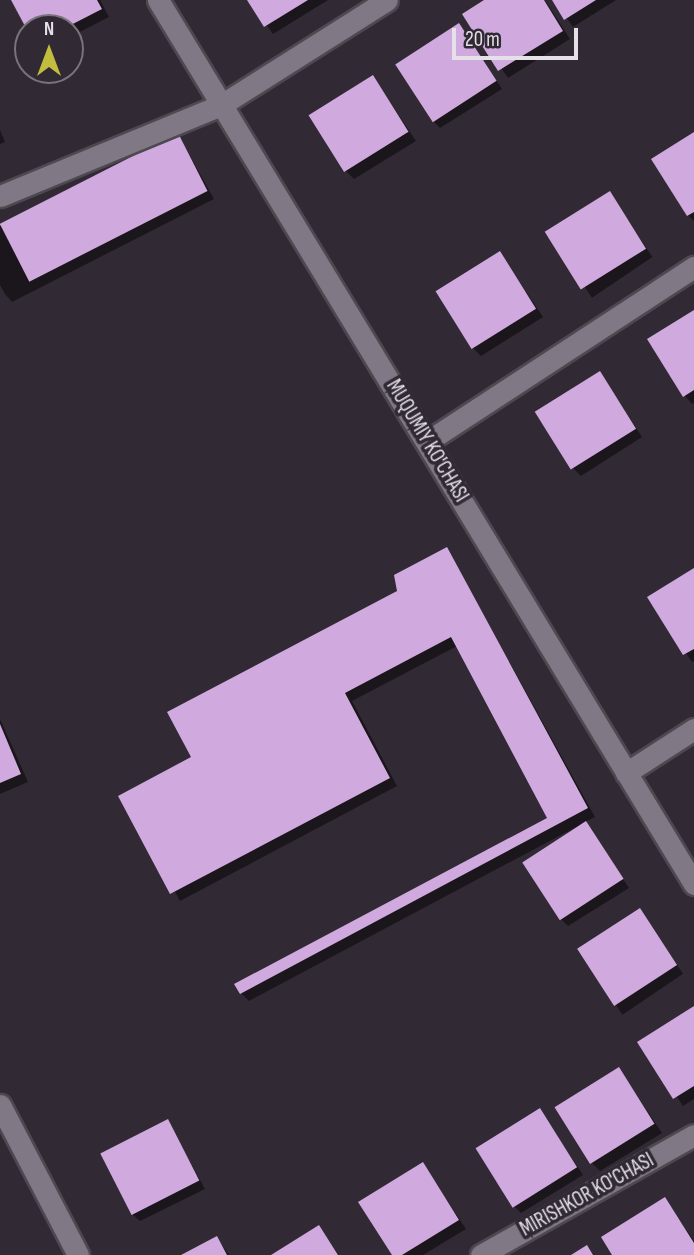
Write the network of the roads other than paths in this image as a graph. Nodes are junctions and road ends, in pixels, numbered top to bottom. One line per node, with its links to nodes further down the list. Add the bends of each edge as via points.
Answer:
1 (158, 0): 3 (street, MUQUMIY KO'CHASI)
2 (387, 0): 3 (street)
3 (221, 104): 4 (street); 6 (street, MUQUMIY KO'CHASI)
4 (0, 195)
5 (694, 267): 6 (street)
6 (428, 441): 8 (street, MUQUMIY KO'CHASI)
7 (694, 729): 8 (street)
8 (626, 773): 9 (street, MUQUMIY KO'CHASI)
9 (694, 884)
10 (0, 1105): 12 (street)
11 (694, 1135): 13 (street, MIRISHKOR KO'CHASI)
12 (78, 1255)
13 (481, 1255)

